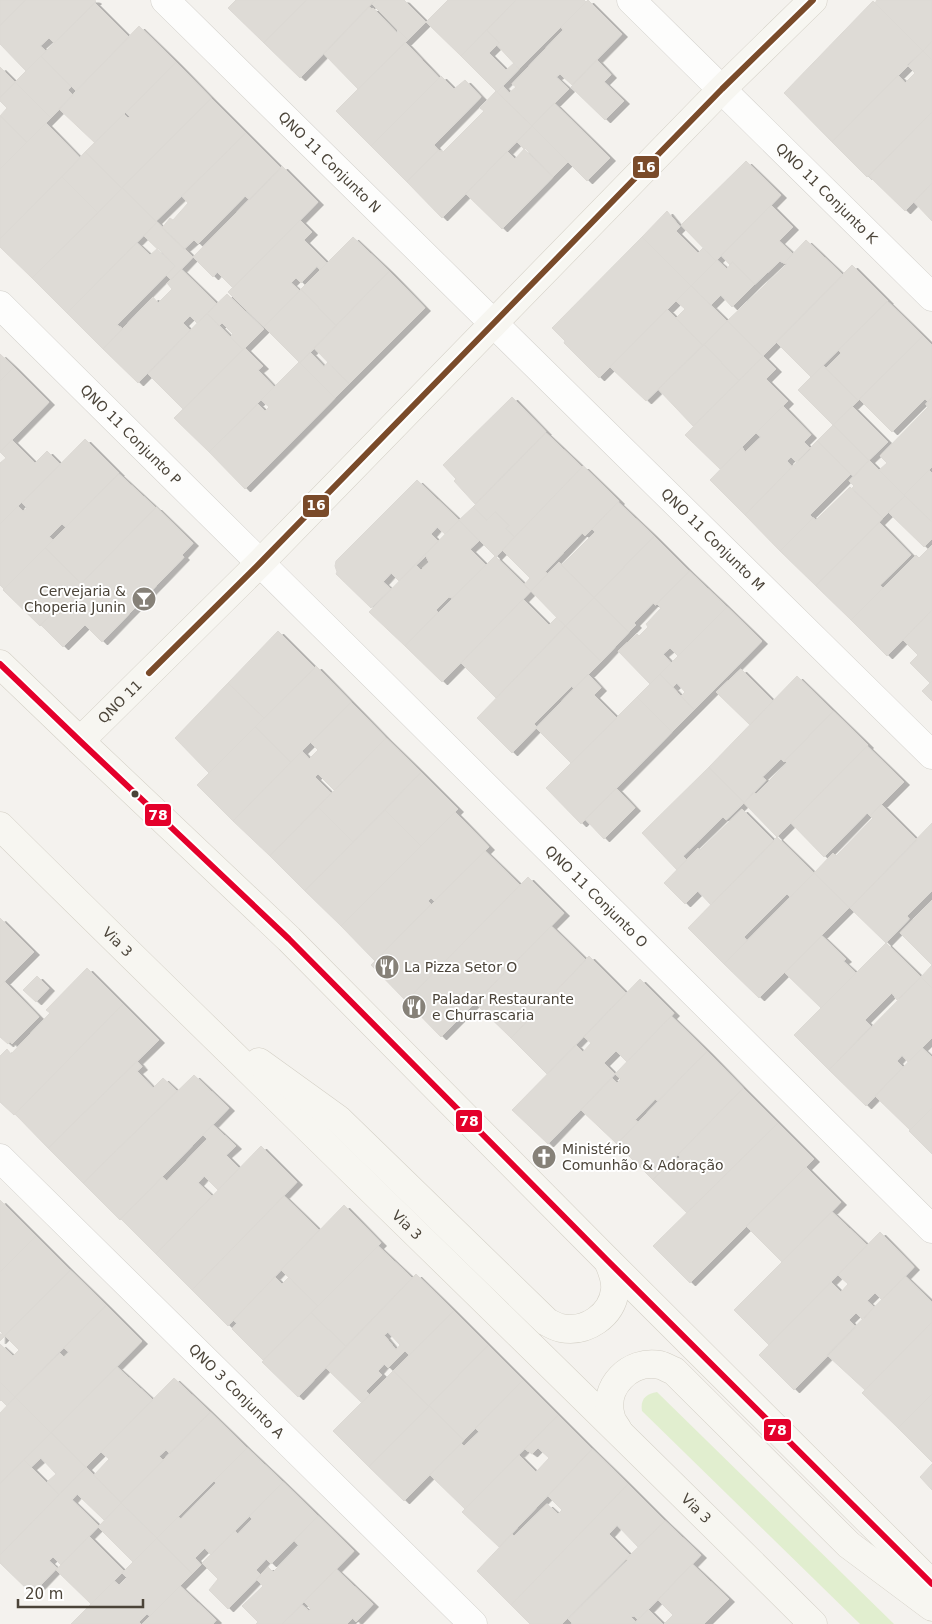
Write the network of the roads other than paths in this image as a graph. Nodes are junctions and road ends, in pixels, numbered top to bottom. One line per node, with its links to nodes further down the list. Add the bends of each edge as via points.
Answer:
1 (165, 0): 7 (street, QNO 11 Conjunto N)
2 (631, 0): 4 (street, QNO 11 Conjunto K)
3 (813, 0): 4 (main road, QNO 11)
4 (722, 89): 5 (street, QNO 11 Conjunto K); 7 (main road, QNO 11)
5 (932, 297)
6 (0, 305): 8 (street, QNO 11 Conjunto P)
7 (495, 324): 8 (main road, QNO 11); 11 (street, QNO 11 Conjunto M)
8 (260, 563): 10 (main road, QNO 11); 15 (street, QNO 11 Conjunto O)
9 (0, 664): 10 (main road)
10 (80, 742): 16 (main road, via 289,939)
11 (932, 755)
12 (0, 827): 13 (main road, Via 3)
13 (184, 1009): 16 (main road, via 338,1119 547,1322 560,1328 574,1329 601,1317 611,1305 615,1290 614,1275); 17 (main road, Via 3)
14 (0, 1158): 20 (street, QNO 3 Conjunto A)
15 (932, 1230)
16 (608, 1261): 18 (main road)
17 (618, 1430): 19 (main road, via 611,1418 609,1404 612,1389 620,1377 646,1364 661,1365 674,1371 850,1545); 21 (main road, Via 3)
18 (932, 1584)
19 (932, 1607)
20 (473, 1624)
21 (813, 1624)

